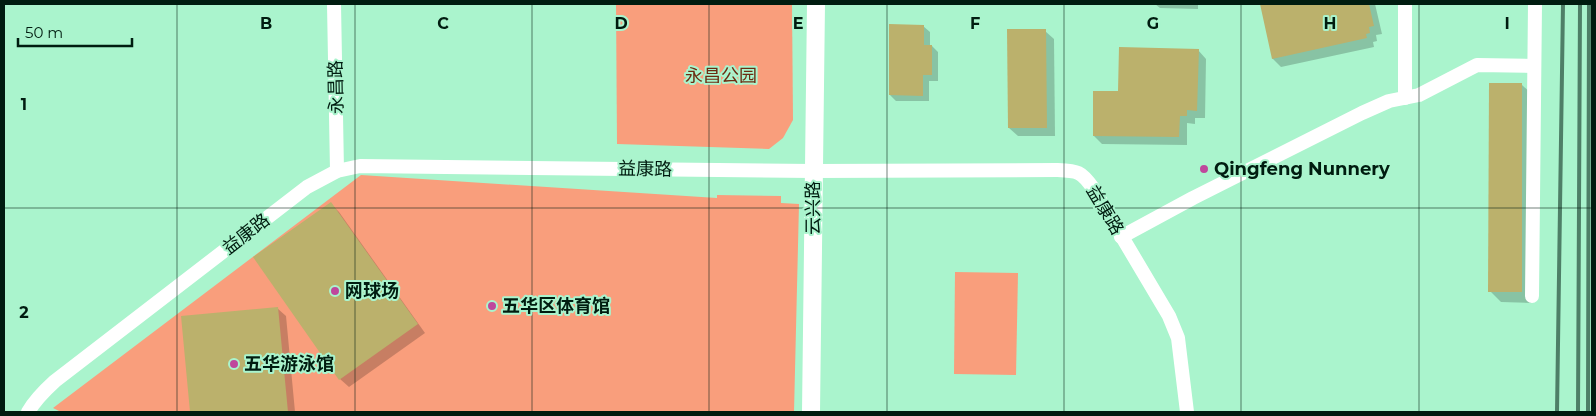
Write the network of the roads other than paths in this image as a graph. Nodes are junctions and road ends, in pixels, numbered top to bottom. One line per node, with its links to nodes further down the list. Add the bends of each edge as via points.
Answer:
1 (334, 4): 7 (street, 永昌路)
2 (816, 4): 8 (street, 云兴路)
3 (1405, 4): 6 (street)
4 (1535, 4): 5 (street)
5 (1534, 66): 6 (street, via 1476,65 1419,95); 10 (street)
6 (1405, 98): 9 (street, via 1362,113)
7 (337, 171): 8 (street, 益康路, via 360,166); 11 (street, 益康路, via 307,187 55,382)
8 (813, 171): 9 (street, 益康路, via 1072,171 1084,175); 12 (street, 云兴路)
9 (1122, 237): 13 (street, 益康路, via 1169,316 1178,338)
10 (1532, 296)
11 (28, 412)
12 (811, 412)
13 (1187, 412)

